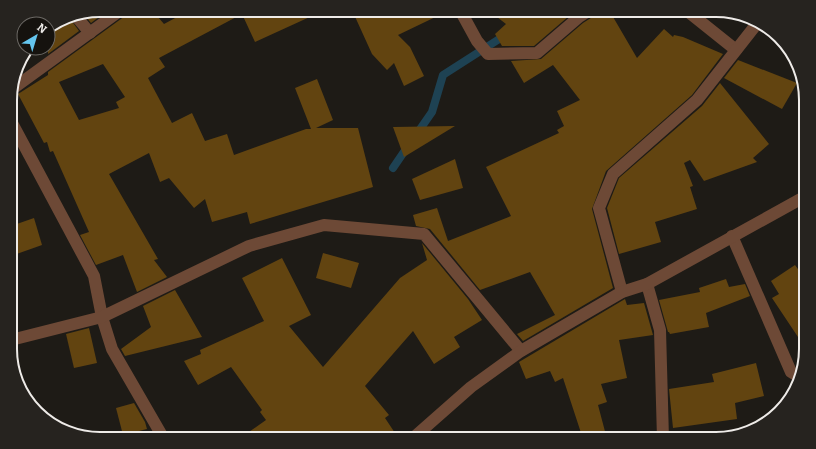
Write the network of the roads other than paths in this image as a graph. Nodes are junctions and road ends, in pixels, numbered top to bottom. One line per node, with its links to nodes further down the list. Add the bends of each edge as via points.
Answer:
1 (111, 17): 7 (street)
2 (464, 17): 3 (street, via 477,41 488,54 537,53)
3 (578, 17)
4 (695, 17): 8 (street)
5 (79, 20): 7 (street)
6 (755, 26): 8 (street)
7 (90, 32): 9 (street)
8 (736, 50): 14 (street, via 697,100 613,174 598,208)
9 (19, 84)
10 (17, 132): 15 (street, via 94,276)
11 (799, 200): 12 (street)
12 (732, 236): 13 (street); 18 (street, via 791,372)
13 (647, 284): 14 (street); 21 (street, via 660,330)
14 (622, 292): 17 (street)
15 (102, 317): 16 (street); 17 (street, via 249,246 324,225 424,234); 19 (street, via 112,349)
16 (17, 338)
17 (520, 351): 20 (street, via 471,387)
18 (795, 375)
19 (160, 432)
20 (420, 432)
21 (663, 432)

